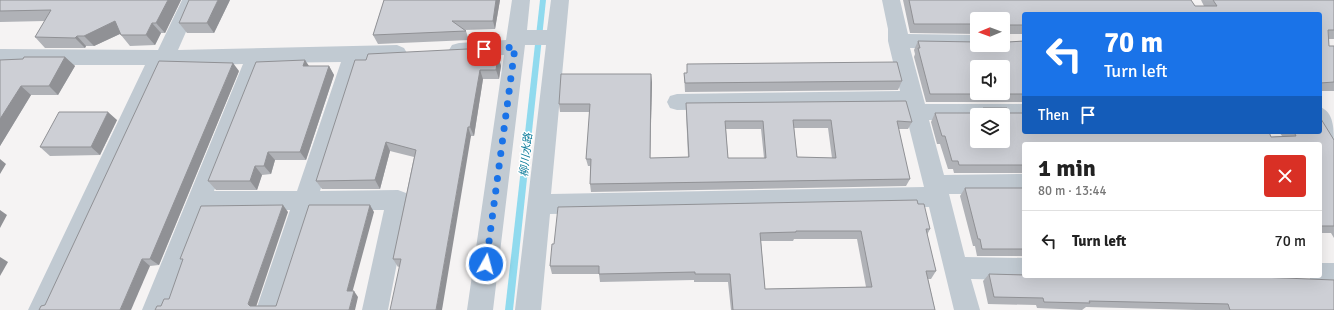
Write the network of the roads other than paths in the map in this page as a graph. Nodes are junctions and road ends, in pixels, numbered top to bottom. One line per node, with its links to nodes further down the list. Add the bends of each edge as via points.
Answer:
1 (191, 0): 14 (street)
2 (521, 0): 8 (street)
3 (560, 0): 5 (street)
4 (891, 0): 6 (street, via 898,29)
5 (556, 37): 8 (street); 24 (street)
6 (898, 41): 7 (street); 16 (street)
7 (970, 42)
8 (515, 43): 9 (street); 33 (street)
9 (439, 51)
10 (416, 52): 11 (street)
11 (353, 56): 13 (street); 22 (street)
12 (0, 57): 14 (street)
13 (256, 57): 14 (street); 23 (street)
14 (162, 58): 29 (street)
15 (677, 102): 16 (street)
16 (915, 105): 17 (street); 21 (street)
17 (1022, 112)
18 (1322, 118): 19 (street)
19 (1334, 136)
20 (1022, 184): 21 (street)
21 (936, 191): 24 (street); 25 (street)
22 (306, 200): 23 (street); 31 (street); 32 (street, via 398,200)
23 (198, 201): 30 (street)
24 (539, 204): 34 (street)
25 (957, 268): 26 (street); 35 (street)
26 (1022, 269)
27 (1322, 274): 28 (street)
28 (1334, 274)
29 (41, 310)
30 (155, 310)
31 (269, 310)
32 (375, 310)
33 (480, 310)
34 (528, 310)
35 (967, 310)

